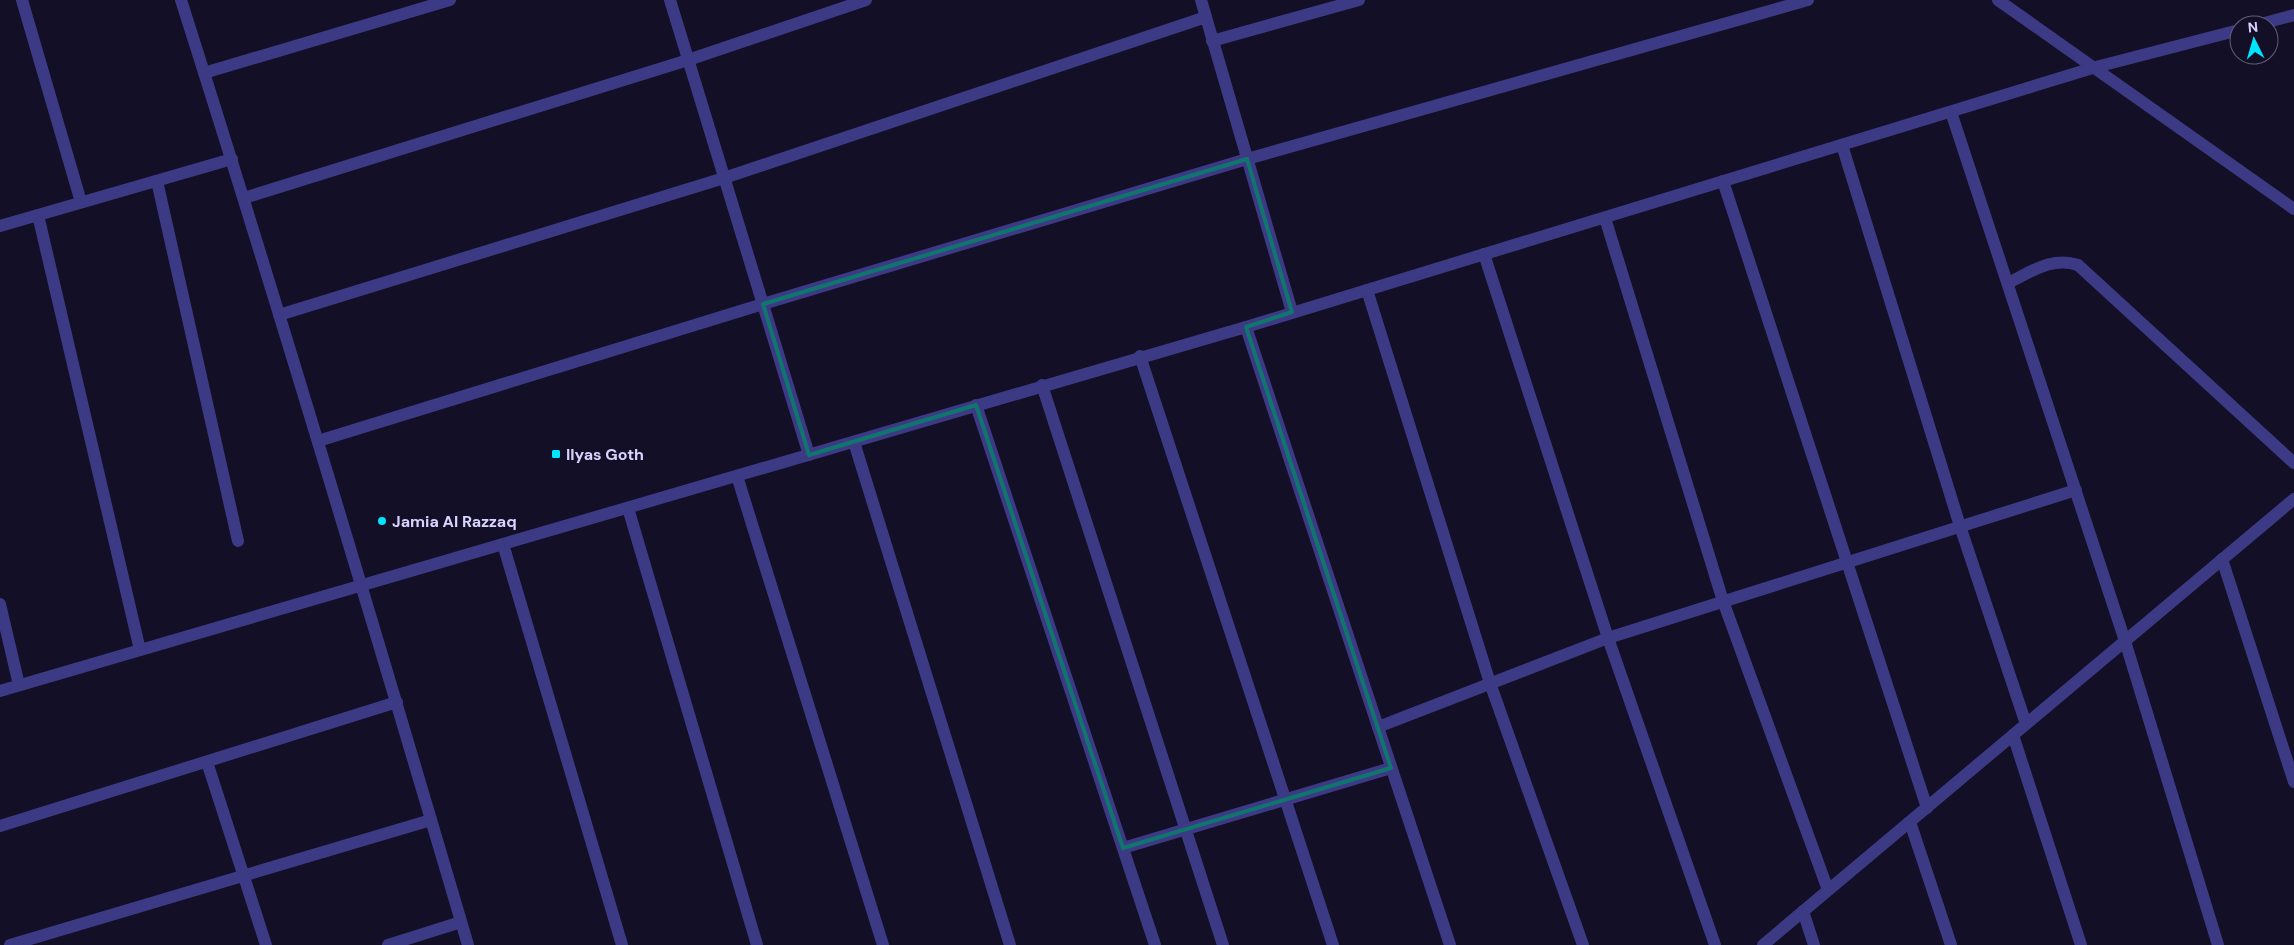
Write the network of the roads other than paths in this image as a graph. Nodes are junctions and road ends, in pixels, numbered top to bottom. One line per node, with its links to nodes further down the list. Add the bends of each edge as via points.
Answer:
1 (22, 0): 26 (street)
2 (181, 0): 17 (street)
3 (450, 0): 17 (street)
4 (670, 0): 15 (street)
5 (866, 0): 15 (street)
6 (1201, 0): 11 (street)
7 (1359, 0): 14 (street)
8 (1808, 0): 21 (street)
9 (1998, 0): 16 (street)
10 (2294, 15): 12 (street)
11 (1206, 17): 14 (street); 22 (street)
12 (2279, 19)
13 (2229, 33): 16 (street)
14 (1212, 41): 21 (street)
15 (688, 60): 22 (street); 25 (street)
16 (2096, 68): 18 (street); 27 (street)
17 (204, 73): 20 (street)
18 (1951, 112): 19 (street); 32 (street)
19 (1842, 145): 24 (street); 49 (street)
20 (232, 159): 23 (street); 25 (street)
21 (1247, 159): 34 (street); 35 (street)
22 (724, 178): 34 (street); 36 (street)
23 (157, 181): 26 (street); 50 (street)
24 (1723, 182): 29 (street); 53 (street)
25 (244, 198): 36 (street)
26 (81, 202): 28 (street)
27 (2294, 209)
28 (38, 215): 30 (street); 59 (street)
29 (1605, 218): 31 (street); 55 (street)
30 (0, 226)
31 (1484, 254): 33 (street); 57 (street)
32 (2008, 283): 44 (street, via 2053,262 2066,260 2078,265); 46 (street)
33 (1367, 290): 35 (street); 60 (street)
34 (763, 304): 41 (street); 43 (street)
35 (1292, 312): 37 (street)
36 (279, 315): 41 (street)
37 (1246, 327): 38 (street); 65 (street)
38 (1140, 356): 39 (street); 70 (street)
39 (1042, 385): 40 (street); 75 (street)
40 (976, 405): 42 (street); 76 (street)
41 (318, 441): 54 (street)
42 (854, 442): 43 (street); 88 (street)
43 (809, 455): 45 (street)
44 (2294, 462)
45 (737, 476): 48 (street); 87 (street)
46 (2076, 490): 49 (street); 58 (street)
47 (2294, 499): 52 (street)
48 (628, 508): 51 (street); 86 (street)
49 (1960, 526): 53 (street); 64 (street)
50 (238, 540)
51 (502, 544): 54 (street); 85 (street)
52 (2222, 559): 58 (street); 69 (street)
53 (1845, 563): 55 (street); 71 (street)
54 (362, 585): 59 (street); 63 (street)
55 (1723, 601): 57 (street); 78 (street)
56 (0, 604): 61 (street)
57 (1608, 638): 60 (street); 94 (street)
58 (2125, 641): 64 (street); 99 (street)
59 (140, 650): 61 (street)
60 (1490, 683): 65 (street); 93 (street)
61 (19, 685): 62 (street)
62 (0, 691)
63 (397, 702): 67 (street); 72 (street)
64 (2026, 724): 66 (street)
65 (1378, 727): 68 (street)
66 (2012, 735): 71 (street); 98 (street)
67 (207, 762): 74 (street); 77 (street)
68 (1391, 768): 70 (street); 92 (street)
69 (2294, 782)
70 (1285, 800): 75 (street); 91 (street)
71 (1927, 808): 73 (street)
72 (431, 820): 77 (street); 80 (street)
73 (1910, 822): 78 (street); 97 (street)
74 (0, 826)
75 (1186, 830): 76 (street); 90 (street)
76 (1123, 848): 89 (street)
77 (243, 876): 81 (street); 82 (street)
78 (1828, 890): 79 (street)
79 (1804, 911): 95 (street); 96 (street)
80 (461, 922): 83 (street); 84 (street)
81 (10, 945)
82 (266, 945)
83 (388, 945)
84 (468, 945)
85 (622, 945)
86 (757, 945)
87 (883, 945)
88 (1010, 945)
89 (1155, 945)
90 (1223, 945)
91 (1332, 945)
92 (1450, 945)
93 (1583, 945)
94 (1715, 945)
95 (1763, 945)
96 (1814, 945)
97 (1950, 945)
98 (2081, 945)
99 (2218, 945)

